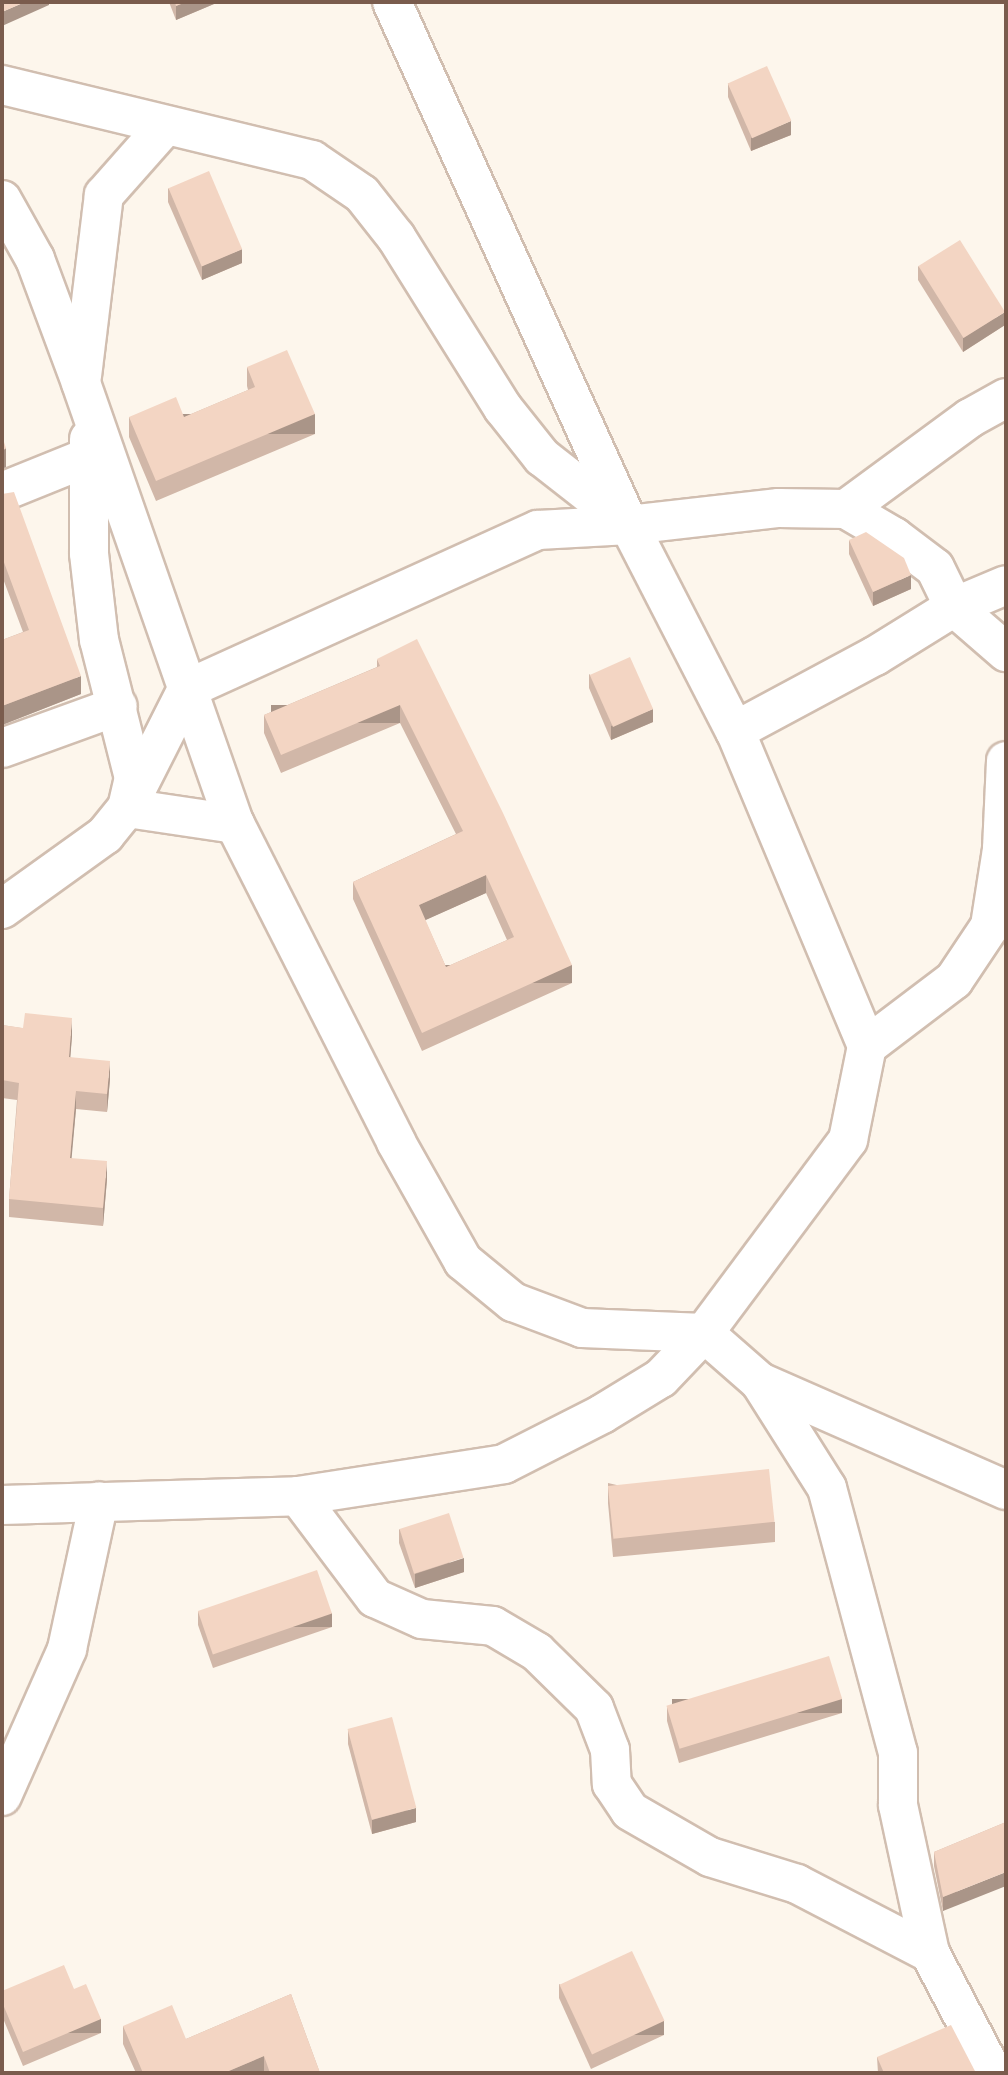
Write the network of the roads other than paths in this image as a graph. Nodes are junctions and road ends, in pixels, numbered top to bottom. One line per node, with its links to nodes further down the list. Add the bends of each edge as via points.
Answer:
1 (392, 2): 10 (street)
2 (2, 85): 3 (street)
3 (165, 126): 5 (street, via 104,195); 10 (street, via 312,160 362,194 396,237 503,408 542,457)
4 (2, 200): 5 (street, via 35,259)
5 (81, 383): 7 (street); 14 (street)
6 (1006, 398): 9 (street, via 970,418)
7 (91, 456): 8 (street); 15 (street, via 89,553 99,640)
8 (2, 492)
9 (846, 509): 10 (street, via 779,508); 12 (street, via 935,568)
10 (629, 525): 14 (street, via 538,530); 16 (street)
11 (1006, 585): 12 (street)
12 (954, 607): 13 (street); 16 (street, via 875,656)
13 (1006, 652)
14 (187, 689): 19 (street); 20 (street)
15 (118, 706): 17 (street); 19 (street, via 134,778)
16 (735, 731): 22 (street)
17 (2, 748)
18 (1006, 761): 22 (street, via 1002,849 990,926 954,980)
19 (127, 808): 20 (street); 21 (street, via 105,835)
20 (235, 824): 23 (street, via 396,1142 463,1261 513,1302 582,1328)
21 (2, 909)
22 (867, 1046): 23 (street, via 848,1140)
23 (704, 1333): 24 (street); 26 (street, via 661,1378 504,1464)
24 (760, 1382): 25 (street); 30 (street, via 827,1488 898,1754 898,1805)
25 (1006, 1490)
26 (298, 1496): 27 (street); 30 (street, via 375,1598 422,1619 493,1626 537,1652 594,1708 610,1750 612,1784 630,1811 710,1857 797,1884)
27 (99, 1501): 28 (street); 29 (street, via 67,1649)
28 (2, 1505)
29 (2, 1796)
30 (930, 1953): 31 (street)
31 (993, 2073)

